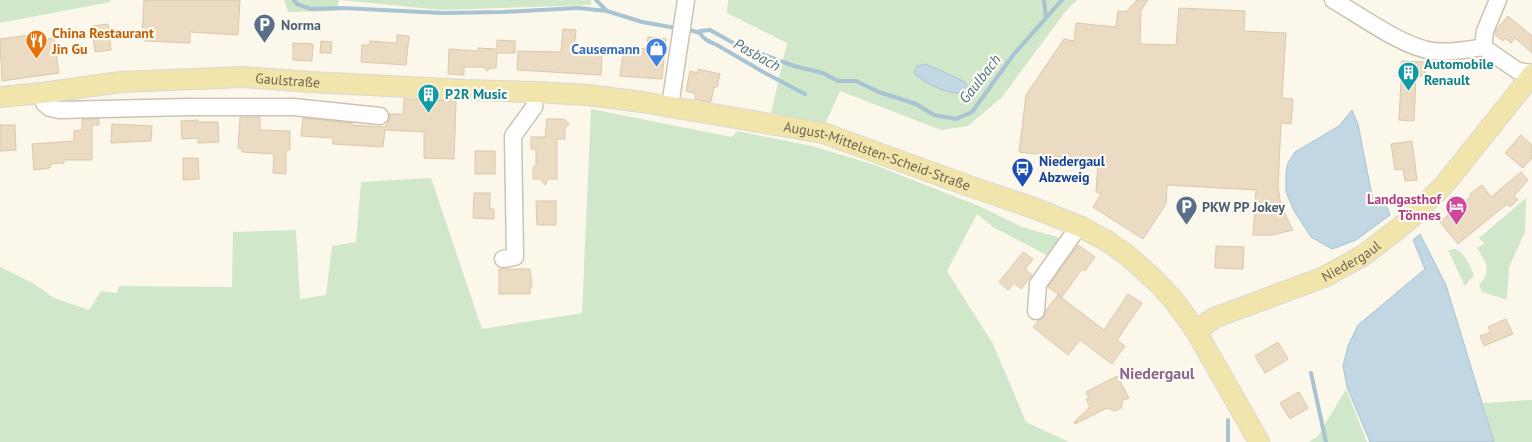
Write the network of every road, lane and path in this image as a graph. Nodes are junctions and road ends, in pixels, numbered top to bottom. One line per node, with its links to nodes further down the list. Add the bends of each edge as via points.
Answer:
1 (686, 0): 9 (street)
2 (1333, 0): 4 (street, via 1416,46 1432,51)
3 (1498, 0): 4 (street, via 1485,31)
4 (1483, 47): 5 (street, via 1518,71)
5 (1532, 74): 14 (main road, Niedergaul, via 1445,184 1384,240 1324,277 1214,318)
6 (534, 92): 7 (main road, Gaulstraße, via 243,77 121,82); 9 (main road, Gaulstraße, via 588,95); 12 (street, via 534,107 514,136 515,258)
7 (42, 94): 8 (main road, Gaulstraße); 10 (street, Gaulstraße, via 44,103 59,110 293,108)
8 (0, 97)
9 (670, 106): 11 (main road, August-Mittelsten-Scheid-Straße, via 822,133)
10 (380, 116)
11 (1079, 226): 13 (street, via 1038,284); 14 (main road, August-Mittelsten-Scheid-Straße, via 1141,266)
12 (503, 258)
13 (1036, 311)
14 (1196, 331): 15 (main road, August-Mittelsten-Scheid-Straße)
15 (1259, 442)

